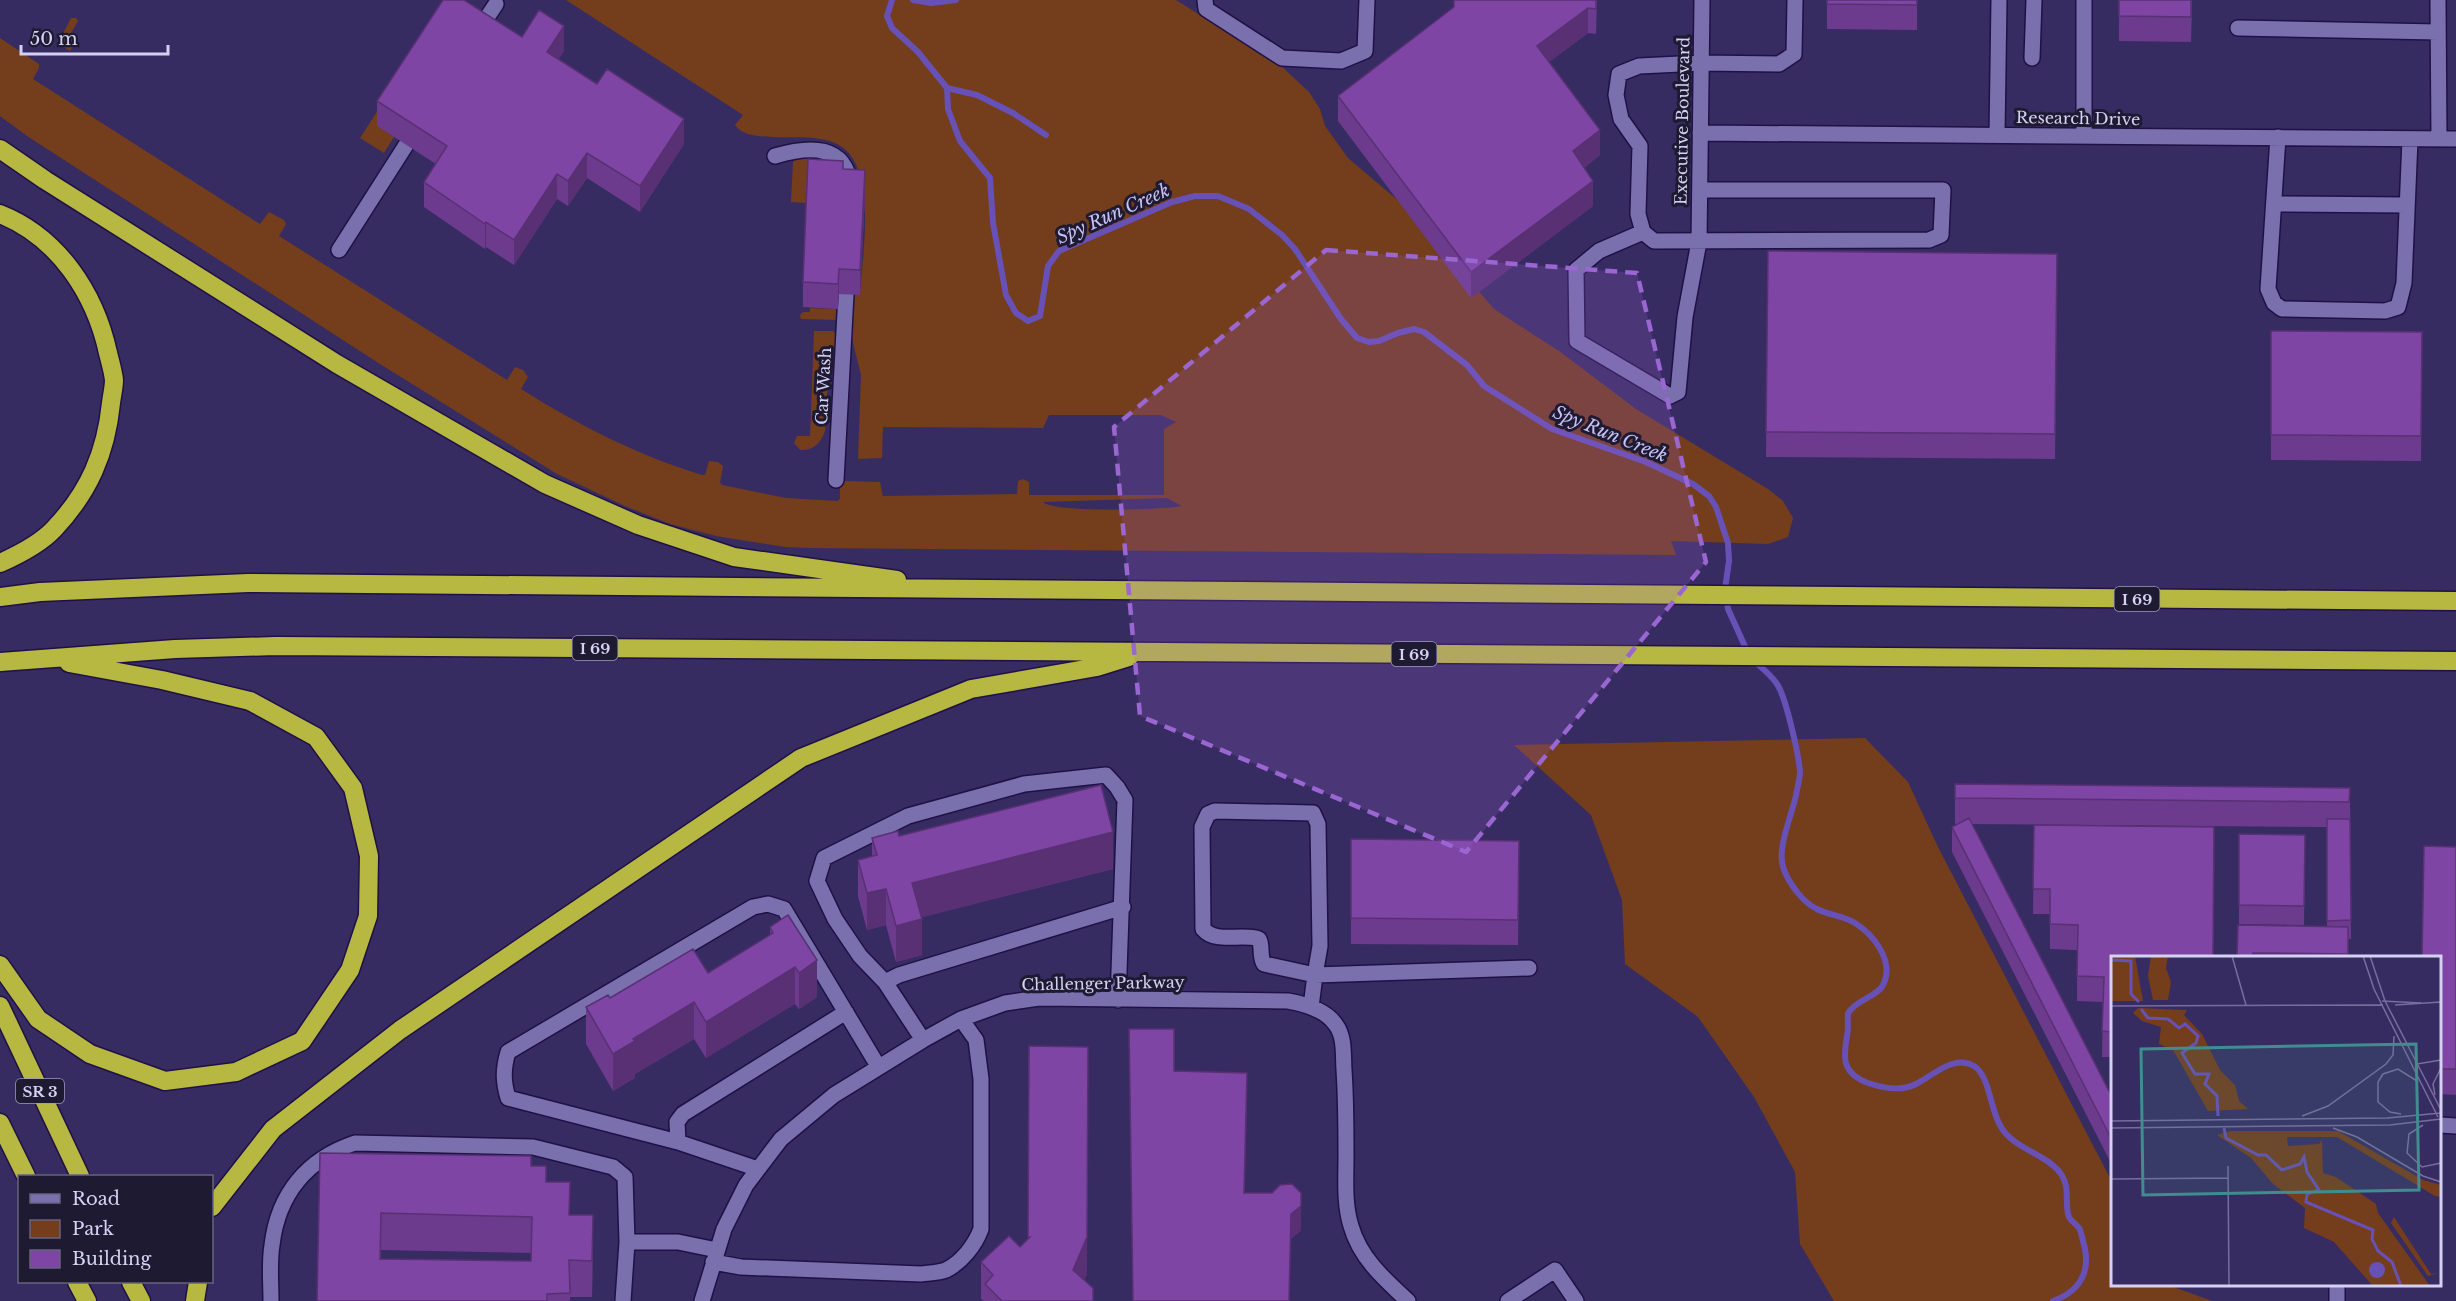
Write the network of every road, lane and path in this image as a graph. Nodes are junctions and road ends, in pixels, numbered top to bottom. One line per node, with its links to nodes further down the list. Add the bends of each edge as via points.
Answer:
1 (1205, 0): 2 (street, via 1206,9 1282,58 1341,61 1365,51)
2 (1367, 0)
3 (1702, 0): 14 (street, Executive Boulevard)
4 (1795, 0): 14 (street, via 1794,54 1779,64)
5 (1999, 0): 16 (street)
6 (2034, 0): 13 (street)
7 (2084, 0): 17 (street)
8 (2438, 0): 11 (street)
9 (496, 4): 12 (street)
10 (2238, 28): 11 (street)
11 (2438, 32): 20 (street)
12 (477, 33)
13 (2031, 58)
14 (1701, 63): 15 (street, Executive Boulevard); 30 (street, via 1639,66 1619,74 1616,95 1621,119 1640,146 1638,214)
15 (1700, 132): 16 (street, Research Drive); 25 (street, Executive Boulevard)
16 (1997, 135): 17 (street, Research Drive)
17 (2084, 136): 18 (street, Research Drive)
18 (2278, 137): 19 (street, Research Drive); 27 (street)
19 (2410, 139): 20 (street, Research Drive); 28 (street)
20 (2439, 139): 21 (street, Research Drive)
21 (2456, 139)
22 (406, 145): 32 (street)
23 (0, 149): 36 (highway, via 338,364 545,484 638,525 734,556)
24 (775, 156): 26 (street, via 799,149 821,150 840,159 849,174)
25 (1700, 190): 31 (street, Executive Boulevard); 31 (street, via 1943,190 1941,235 1929,240)
26 (850, 194)
27 (2274, 204): 28 (street); 28 (street, via 2268,289 2274,303 2282,309 2385,311 2398,307 2404,283)
28 (2408, 205)
29 (0, 214): 35 (highway, via 53,248 82,284 102,327 114,380 100,460 80,497 53,531)
30 (1643, 232): 31 (street, via 1654,241); 31 (street, Executive Boulevard, via 1599,251 1576,270 1576,342 1670,396 1678,392 1685,317)
31 (1699, 242)
32 (339, 250)
33 (846, 294): 34 (street, Car Wash)
34 (836, 480)
35 (0, 563)
36 (967, 590): 37 (highway, I 69, via 248,583); 38 (highway, I 69)
37 (0, 597)
38 (2456, 601)
39 (1147, 651): 40 (highway, I 69, via 275,646); 41 (highway, I 69); 62 (highway, via 1097,667 971,688 801,758 400,1030 273,1129)
40 (44, 658): 42 (highway, I 69); 44 (highway, via 250,701 316,737 353,788 369,856 368,916 350,970 302,1041 236,1072 165,1082 90,1054 38,1018)
41 (2456, 661)
42 (0, 662)
43 (1122, 907): 47 (street); 47 (street, via 1125,800 1106,775 1024,784 908,816 824,858 817,881 835,919 860,957); 48 (street)
44 (0, 965)
45 (1528, 968): 46 (street)
46 (1315, 975): 46 (street, via 1320,946 1318,824 1313,813 1208,814 1202,827 1203,929 1220,937 1259,939 1264,964); 50 (street)
47 (885, 982): 53 (street)
48 (1118, 999): 50 (street, Challenger Parkway, via 1288,1001); 52 (street, Challenger Parkway, via 1038,998 1005,1003)
49 (0, 1006): 61 (highway, SR 3)
50 (1311, 1007): 74 (street, Challenger Parkway, via 1336,1024 1342,1041 1350,1224 1373,1269)
51 (846, 1012): 54 (street); 58 (street, via 683,1114 677,1122); 58 (street, via 784,909 768,904 753,907 508,1052 503,1067 508,1098)
52 (961, 1019): 53 (street, Challenger Parkway); 64 (street, via 976,1040 981,1091 981,1229 962,1258 945,1270 921,1274 741,1267)
53 (923, 1040): 54 (street, Challenger Parkway)
54 (878, 1066): 59 (street, Challenger Parkway, via 781,1138)
55 (0, 1123): 60 (highway)
56 (2441, 1125): 57 (street)
57 (2456, 1126)
58 (678, 1142): 59 (street)
59 (758, 1169): 64 (street, Challenger Parkway, via 728,1220)
60 (26, 1175)
61 (80, 1175)
62 (213, 1206)
63 (627, 1242): 64 (street, via 678,1242); 71 (street, via 625,1177 613,1167 533,1147 355,1143 335,1150 291,1187 272,1245); 72 (street)
64 (715, 1256): 73 (street, Challenger Parkway)
65 (78, 1283): 68 (highway)
66 (132, 1283): 69 (highway)
67 (198, 1283): 70 (highway)
68 (87, 1301)
69 (141, 1301)
70 (195, 1301)
71 (271, 1301)
72 (623, 1301)
73 (702, 1301)
74 (1408, 1301)
75 (1508, 1301): 76 (street, via 1555,1270)
76 (1576, 1301)

